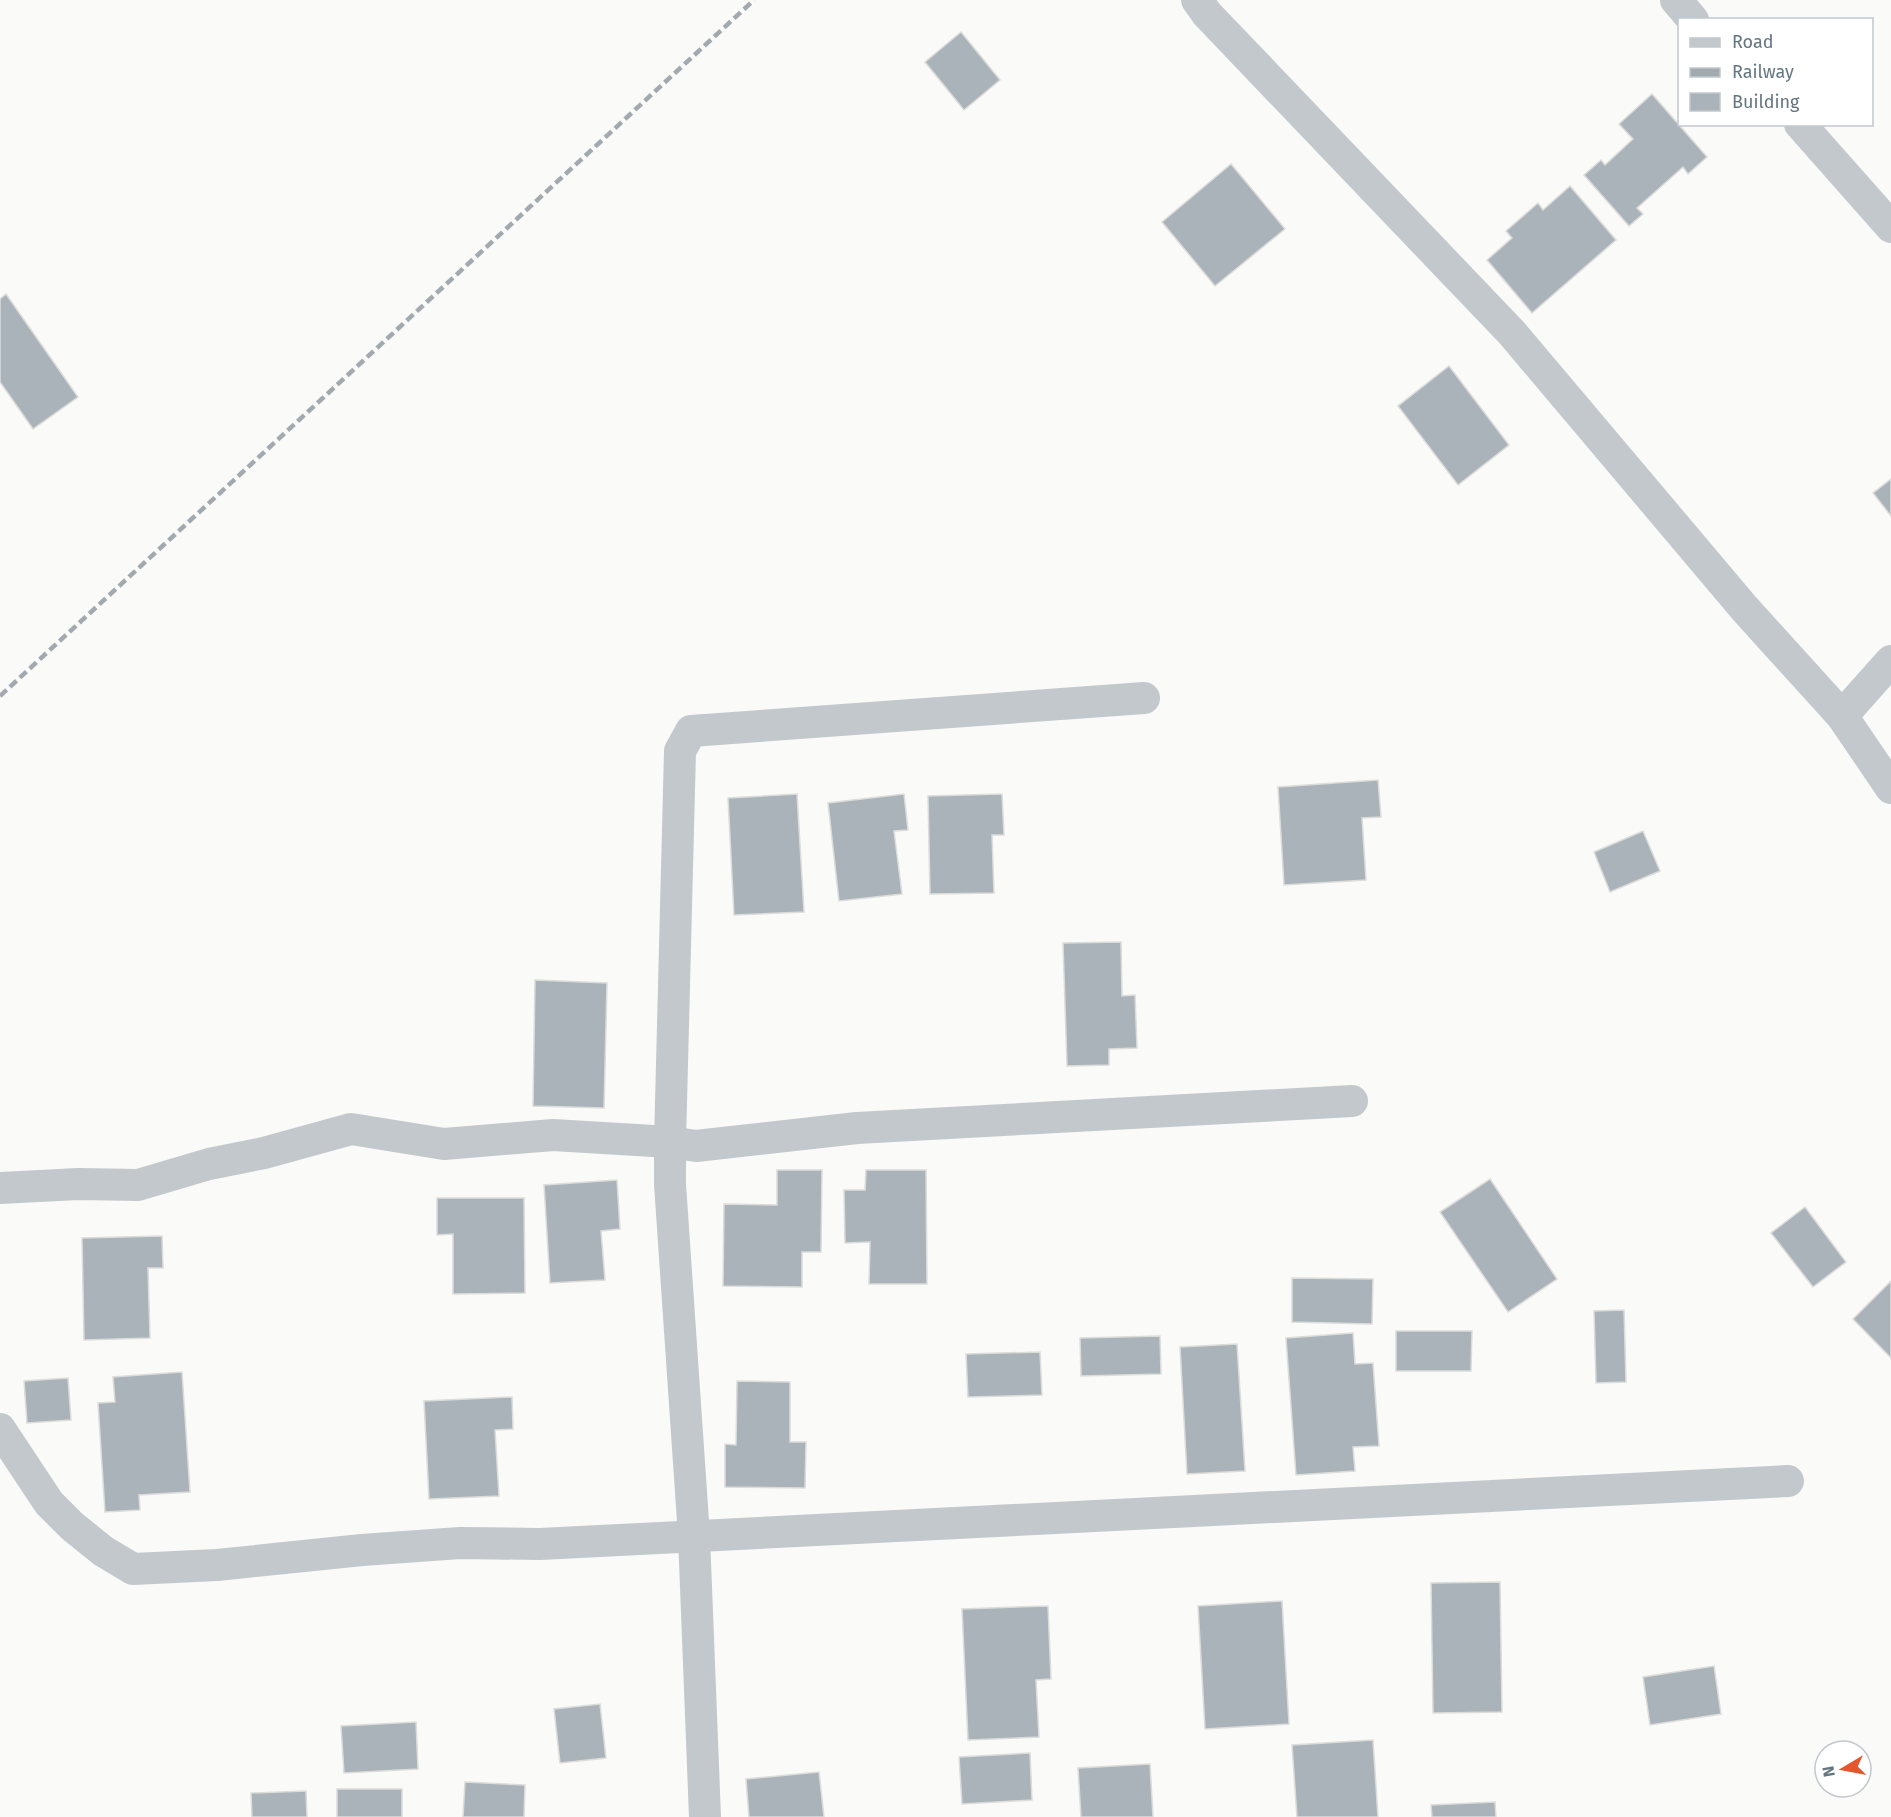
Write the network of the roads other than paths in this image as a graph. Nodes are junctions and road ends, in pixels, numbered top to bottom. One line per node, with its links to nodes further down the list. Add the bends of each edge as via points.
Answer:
1 (1197, 0): 8 (street, via 1512,333 1744,609)
2 (1676, 0): 3 (street)
3 (1691, 18)
4 (1802, 126): 5 (street)
5 (1891, 227)
6 (1891, 661): 8 (street)
7 (1144, 698): 11 (street, via 691,731 680,751)
8 (1842, 716): 9 (street)
9 (1891, 788)
10 (1352, 1101): 11 (street, via 857,1128 696,1146)
11 (670, 1142): 12 (street, via 553,1135 444,1144 351,1129 138,1185); 15 (street)
12 (0, 1188)
13 (0, 1429): 15 (street, via 49,1503 103,1551 133,1569 460,1543 540,1544)
14 (1788, 1481): 15 (street)
15 (694, 1536): 16 (street)
16 (705, 1817)

